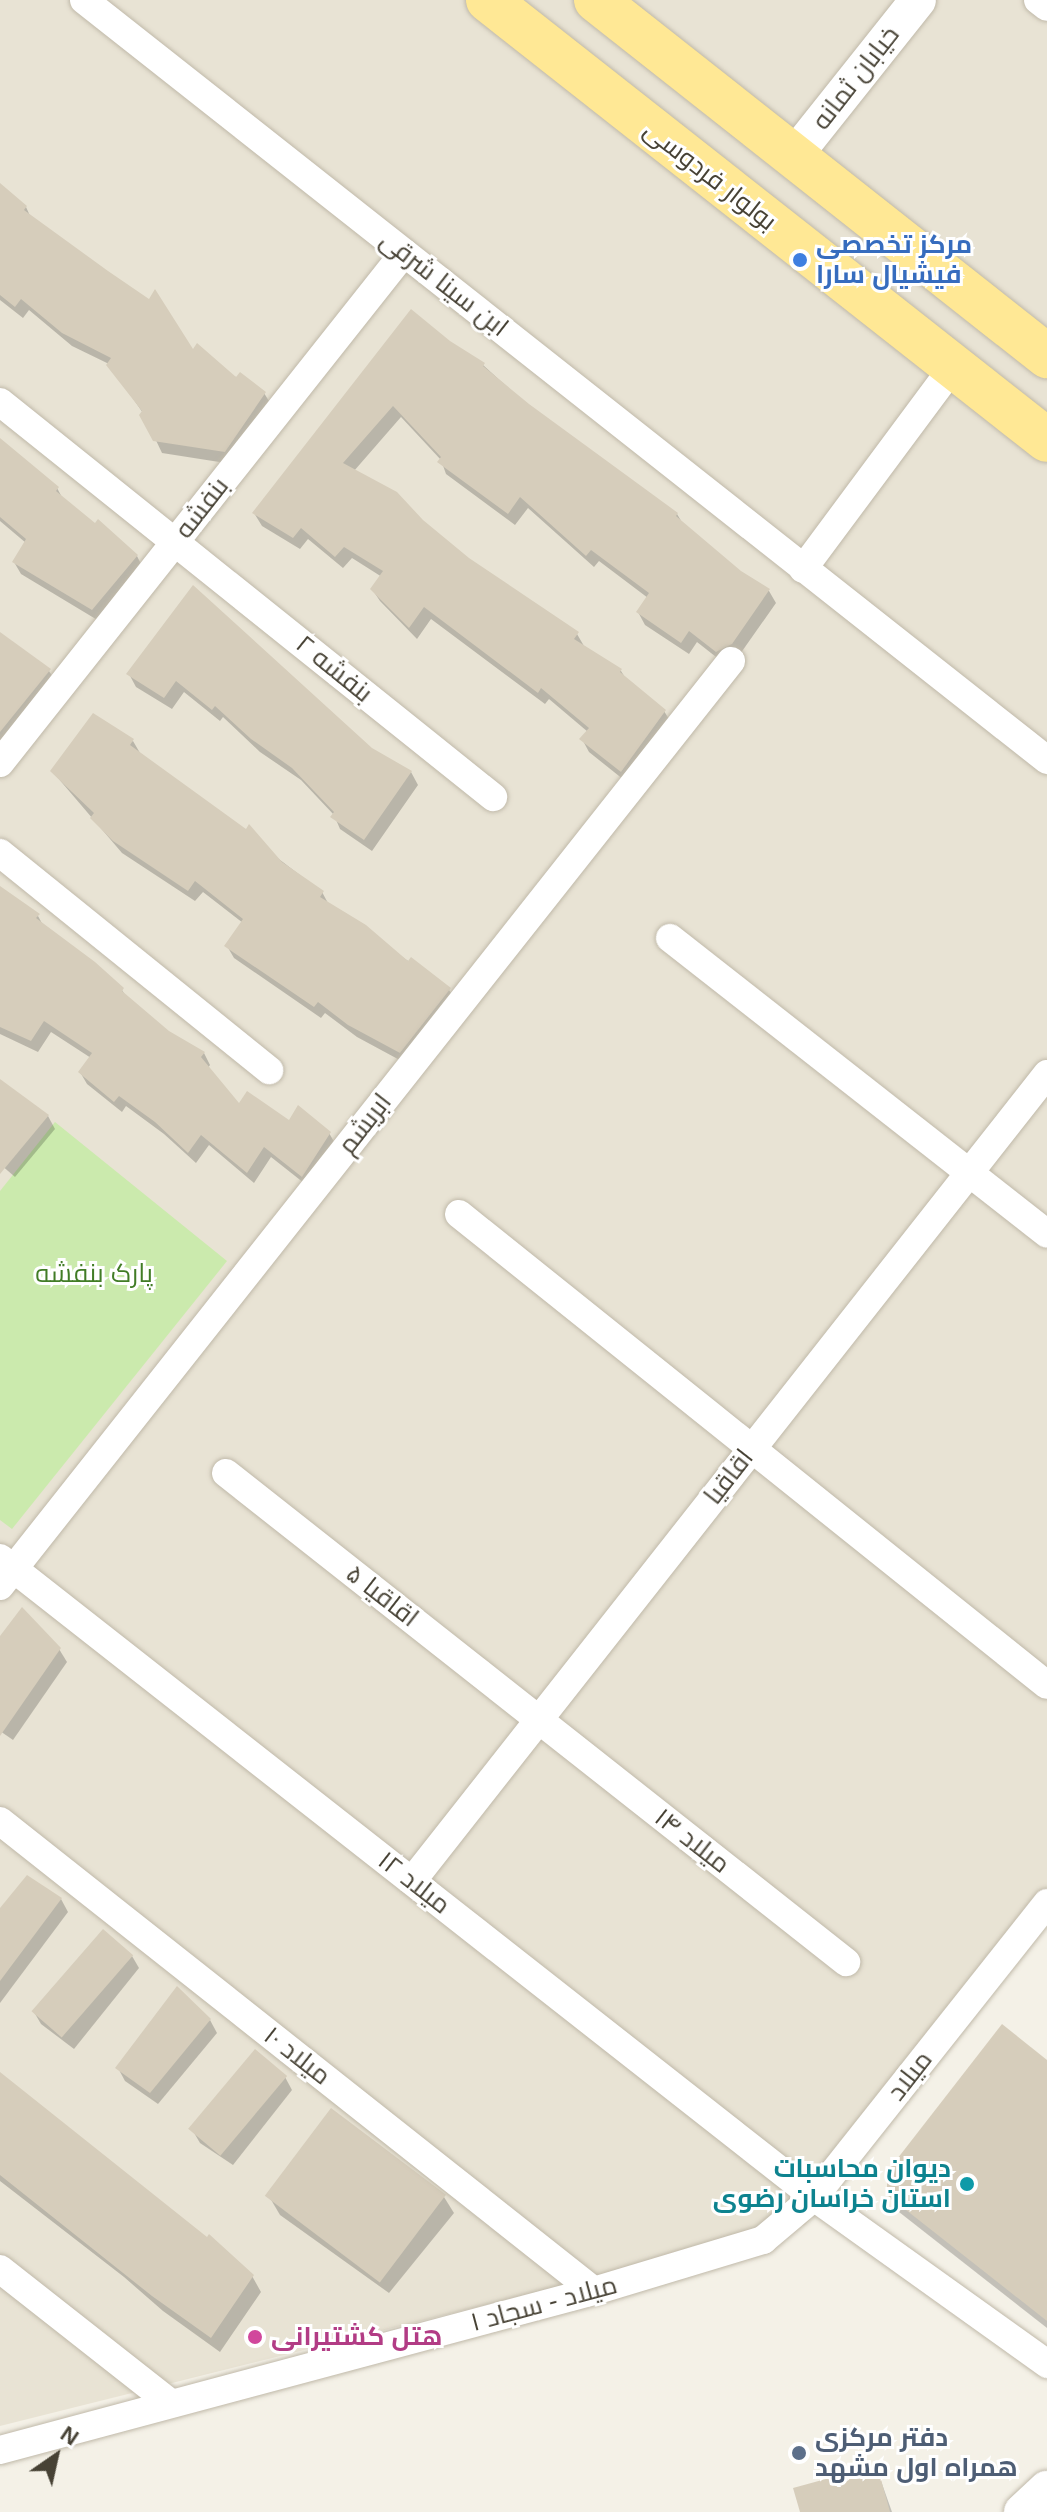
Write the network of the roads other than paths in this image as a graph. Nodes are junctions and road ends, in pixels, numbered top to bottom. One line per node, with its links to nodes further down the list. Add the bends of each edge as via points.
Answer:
1 (84, 0): 8 (street, ابن سینا شرقی)
2 (488, 0): 10 (main road, بولوار فردوسی)
3 (596, 0): 7 (main road)
4 (918, 0): 7 (street, خیابان ثمانه)
5 (1038, 0): 6 (street)
6 (1047, 7)
7 (794, 156): 9 (main road)
8 (404, 253): 13 (street, بنفشه); 14 (street, ابن سینا شرقی)
9 (1047, 356)
10 (954, 366): 12 (main road, بولوار فردوسی); 14 (street)
11 (0, 402): 13 (street, بنفشه ۲)
12 (1047, 440)
13 (175, 542): 17 (street, بنفشه); 18 (street, بنفشه ۲)
14 (803, 569): 16 (street, ابن سینا شرقی)
15 (731, 661): 28 (street, ابریشم)
16 (1047, 760)
17 (0, 763)
18 (493, 797)
19 (0, 853): 21 (street)
20 (670, 938): 23 (street)
21 (269, 1070)
22 (1047, 1074): 23 (street, اقاقیا)
23 (969, 1173): 25 (street); 26 (street, اقاقیا)
24 (459, 1214): 26 (street)
25 (1047, 1234)
26 (752, 1449): 29 (street); 30 (street, اقاقیا)
27 (226, 1473): 30 (street, اقاقیا ۵)
28 (5, 1571): 32 (street, میلاد ۱۲)
29 (1047, 1685)
30 (539, 1720): 32 (street, اقاقیا); 34 (street, میلاد ۱۴)
31 (0, 1821): 38 (street, میلاد ۱۰)
32 (412, 1881): 35 (street, میلاد ۱۲)
33 (1047, 1903): 35 (street, میلاد)
34 (846, 1962)
35 (814, 2197): 36 (street, میلاد); 39 (street, میلاد ۱۲)
36 (763, 2240): 38 (street, میلاد - سجاد ۱)
37 (0, 2269): 40 (street)
38 (594, 2291): 40 (street, میلاد - سجاد ۱)
39 (1045, 2366)
40 (170, 2403): 41 (street, میلاد - سجاد ۱)
41 (0, 2450)
42 (1047, 2489): 43 (street)
43 (1022, 2512)

